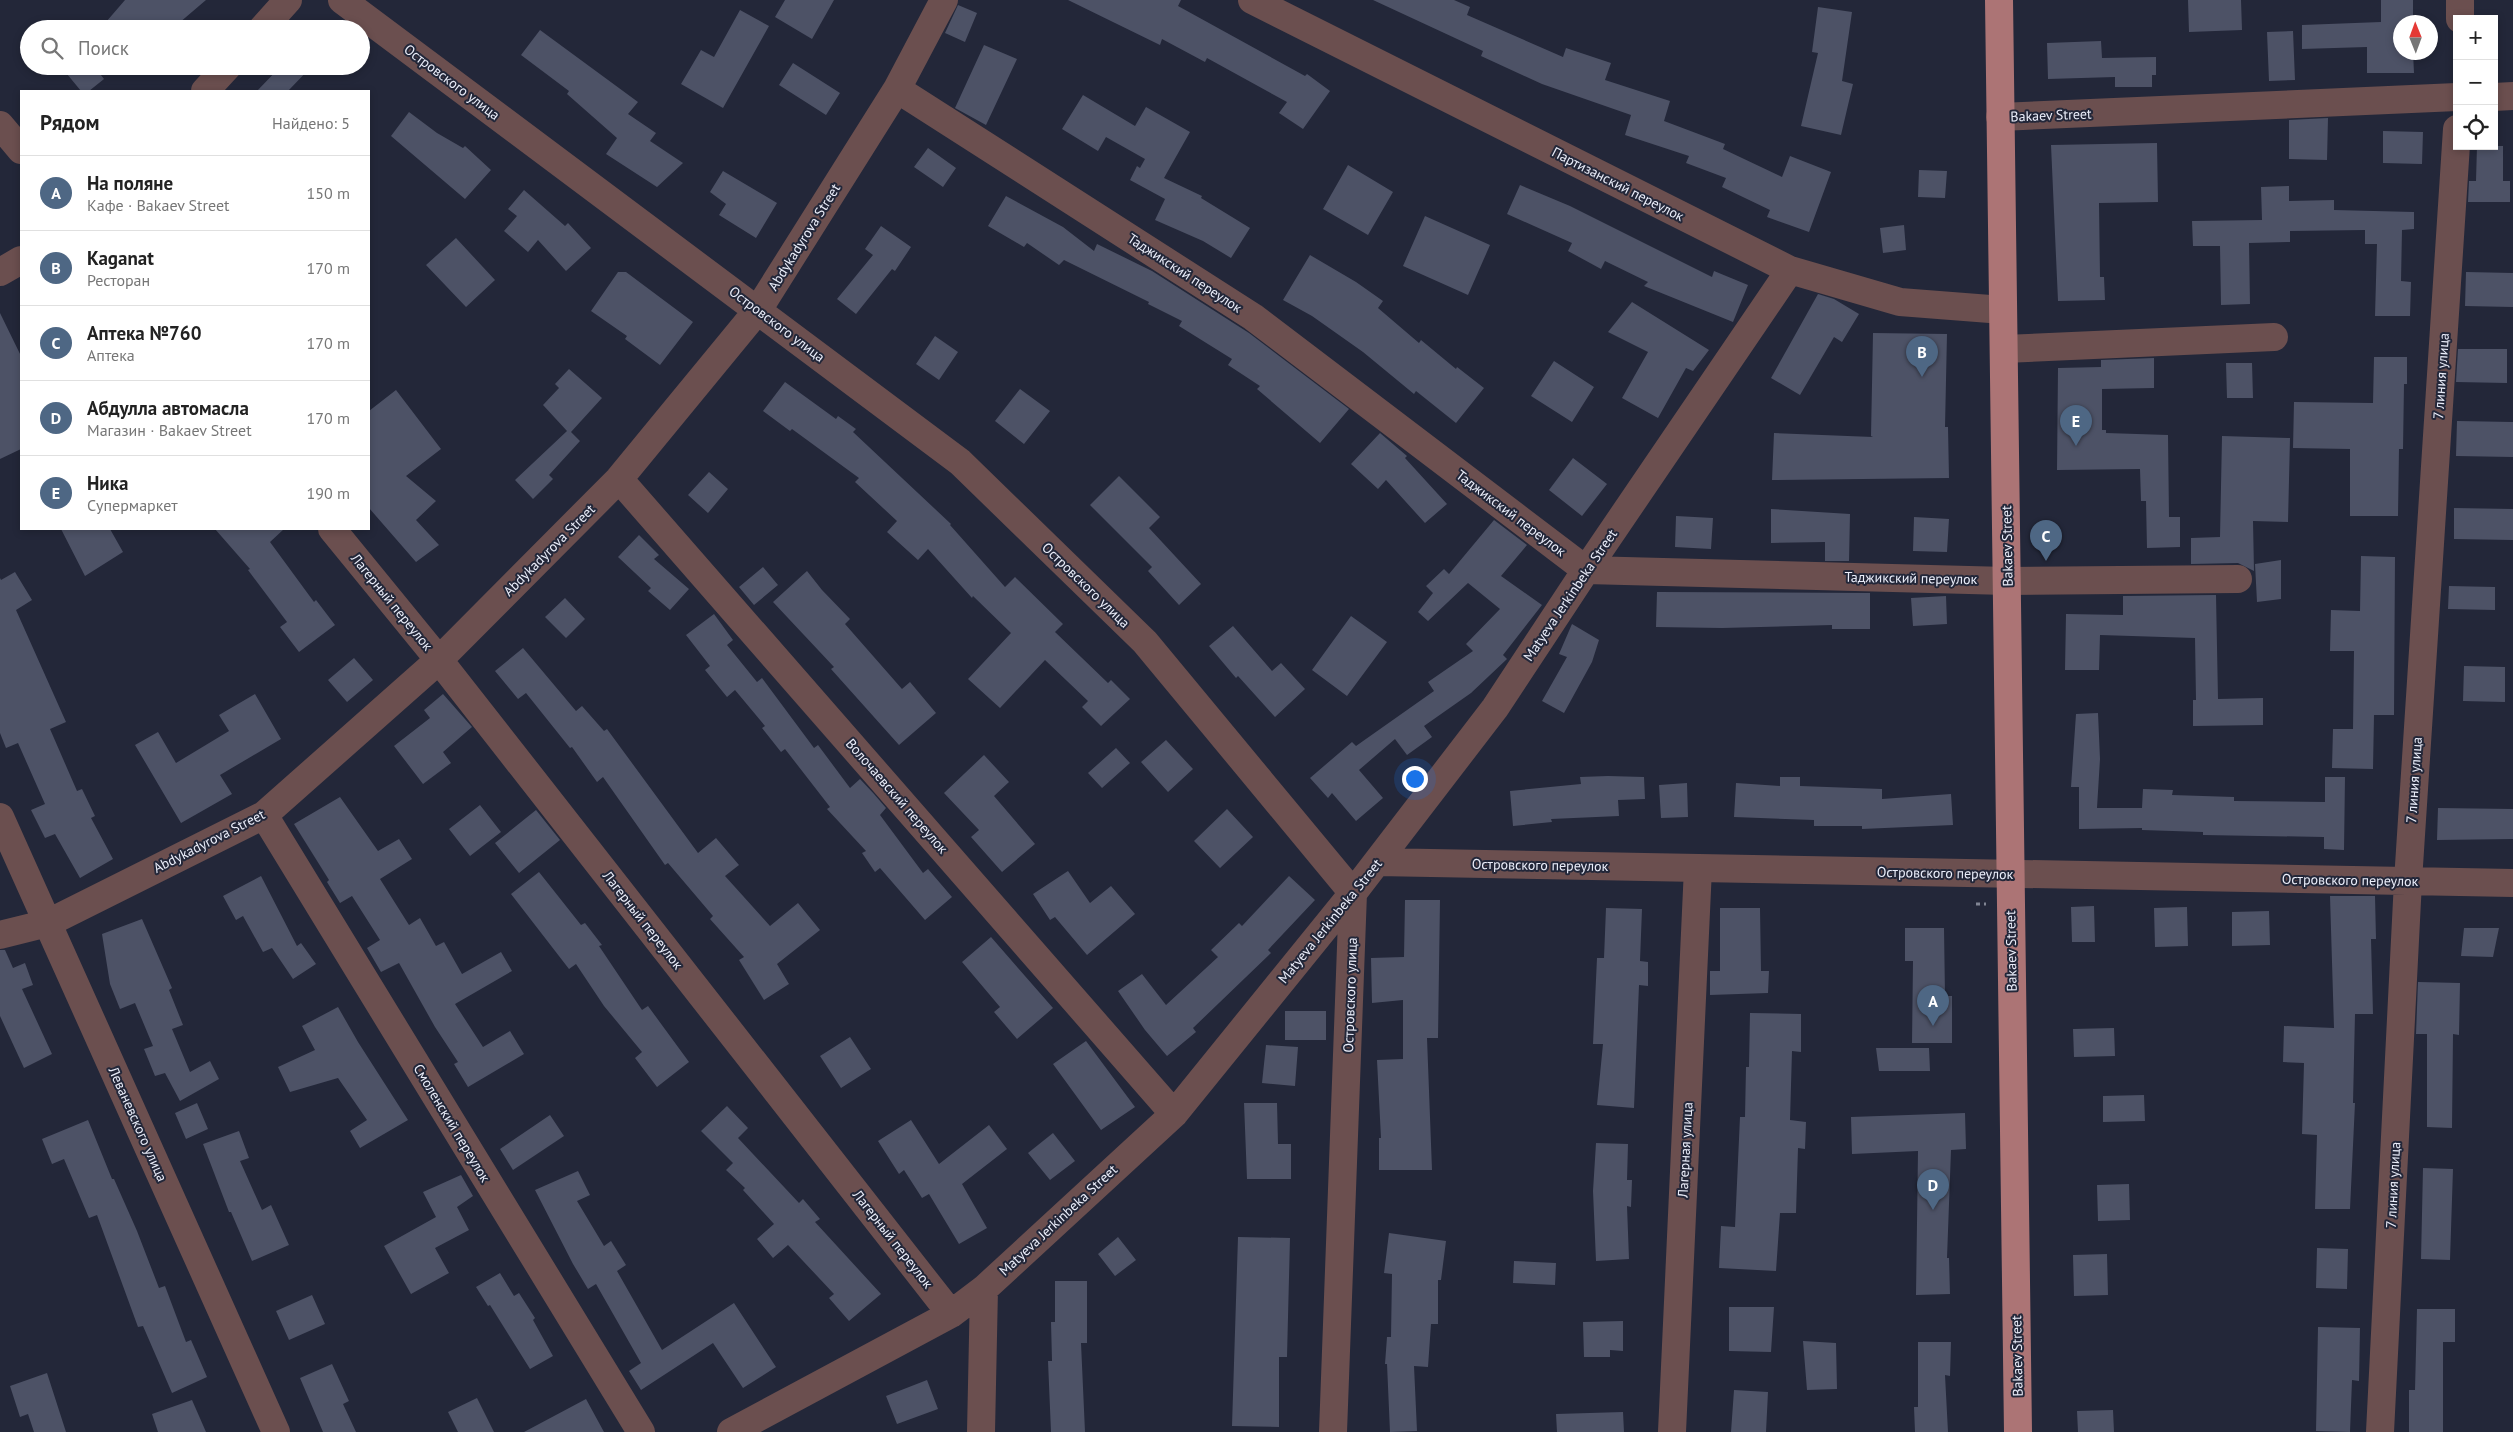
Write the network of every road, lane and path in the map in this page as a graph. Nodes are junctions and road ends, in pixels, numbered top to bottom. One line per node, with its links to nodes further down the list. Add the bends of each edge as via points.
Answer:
1 (288, 0): 8 (street)
2 (342, 0): 9 (street, Островского улица)
3 (944, 0): 12 (street, Abdykadyrova Street)
4 (1252, 0): 22 (street, Партизанский переулок)
5 (1999, 0): 17 (main road)
6 (2460, 0): 7 (street)
7 (2460, 15)
8 (270, 20)
9 (369, 20)
10 (370, 21): 24 (street, Островского улица)
11 (220, 75): 13 (street)
12 (897, 89): 24 (street, Abdykadyrova Street); 30 (street, Таджикский переулок, via 1253,316)
13 (206, 90)
14 (2498, 96): 15 (street)
15 (2513, 96)
16 (2453, 97): 17 (street, Bakaev Street)
17 (2000, 117): 25 (main road, Bakaev Street)
18 (0, 124): 19 (street)
19 (20, 149)
20 (2456, 150): 39 (street, 7 линия улица)
21 (20, 261): 23 (street)
22 (1790, 270): 25 (street, Партизанский переулок, via 1900,302); 30 (street, Matyeva Jerkinbeka Street)
23 (0, 272)
24 (758, 310): 28 (street, Abdykadyrova Street); 41 (street, Островского улица, via 960,462 1145,642)
25 (2003, 310): 27 (main road, Bakaev Street)
26 (2274, 337): 27 (street)
27 (2004, 349): 32 (main road, Bakaev Street)
28 (620, 479): 33 (street, Abdykadyrova Street); 44 (street, Волочаевский переулок)
29 (333, 530): 33 (street, Лагерный переулок)
30 (1586, 570): 32 (street, Таджикский переулок); 36 (street, Matyeva Jerkinbeka Street, via 1495,708)
31 (2238, 579): 32 (street, Таджикский переулок)
32 (2007, 581): 38 (main road, Bakaev Street)
33 (439, 660): 34 (street, Abdykadyrova Street); 46 (street, Лагерный переулок)
34 (264, 815): 42 (street, Abdykadyrova Street); 48 (street, Смоленский переулок)
35 (0, 817): 42 (street, Леваневского улица)
36 (1377, 862): 37 (street, Островского переулок); 41 (street, Matyeva Jerkinbeka Street)
37 (1698, 868): 38 (street, Островского переулок); 52 (street, Лагерная улица)
38 (2011, 874): 39 (street, Островского переулок); 53 (main road, Bakaev Street)
39 (2408, 881): 40 (street, Островского переулок); 54 (street, 7 линия улица)
40 (2513, 883)
41 (1354, 893): 44 (street, Matyeva Jerkinbeka Street); 51 (street, Островского улица)
42 (48, 923): 43 (street, Abdykadyrova Street); 47 (street, Леваневского улица)
43 (0, 935)
44 (1174, 1114): 45 (street, Matyeva Jerkinbeka Street)
45 (984, 1289): 46 (street, Matyeva Jerkinbeka Street); 50 (street)
46 (951, 1314): 49 (street, Matyeva Jerkinbeka Street)
47 (276, 1432)
48 (641, 1432)
49 (732, 1432)
50 (981, 1432)
51 (1333, 1432)
52 (1672, 1432)
53 (2018, 1432)
54 (2380, 1432)

